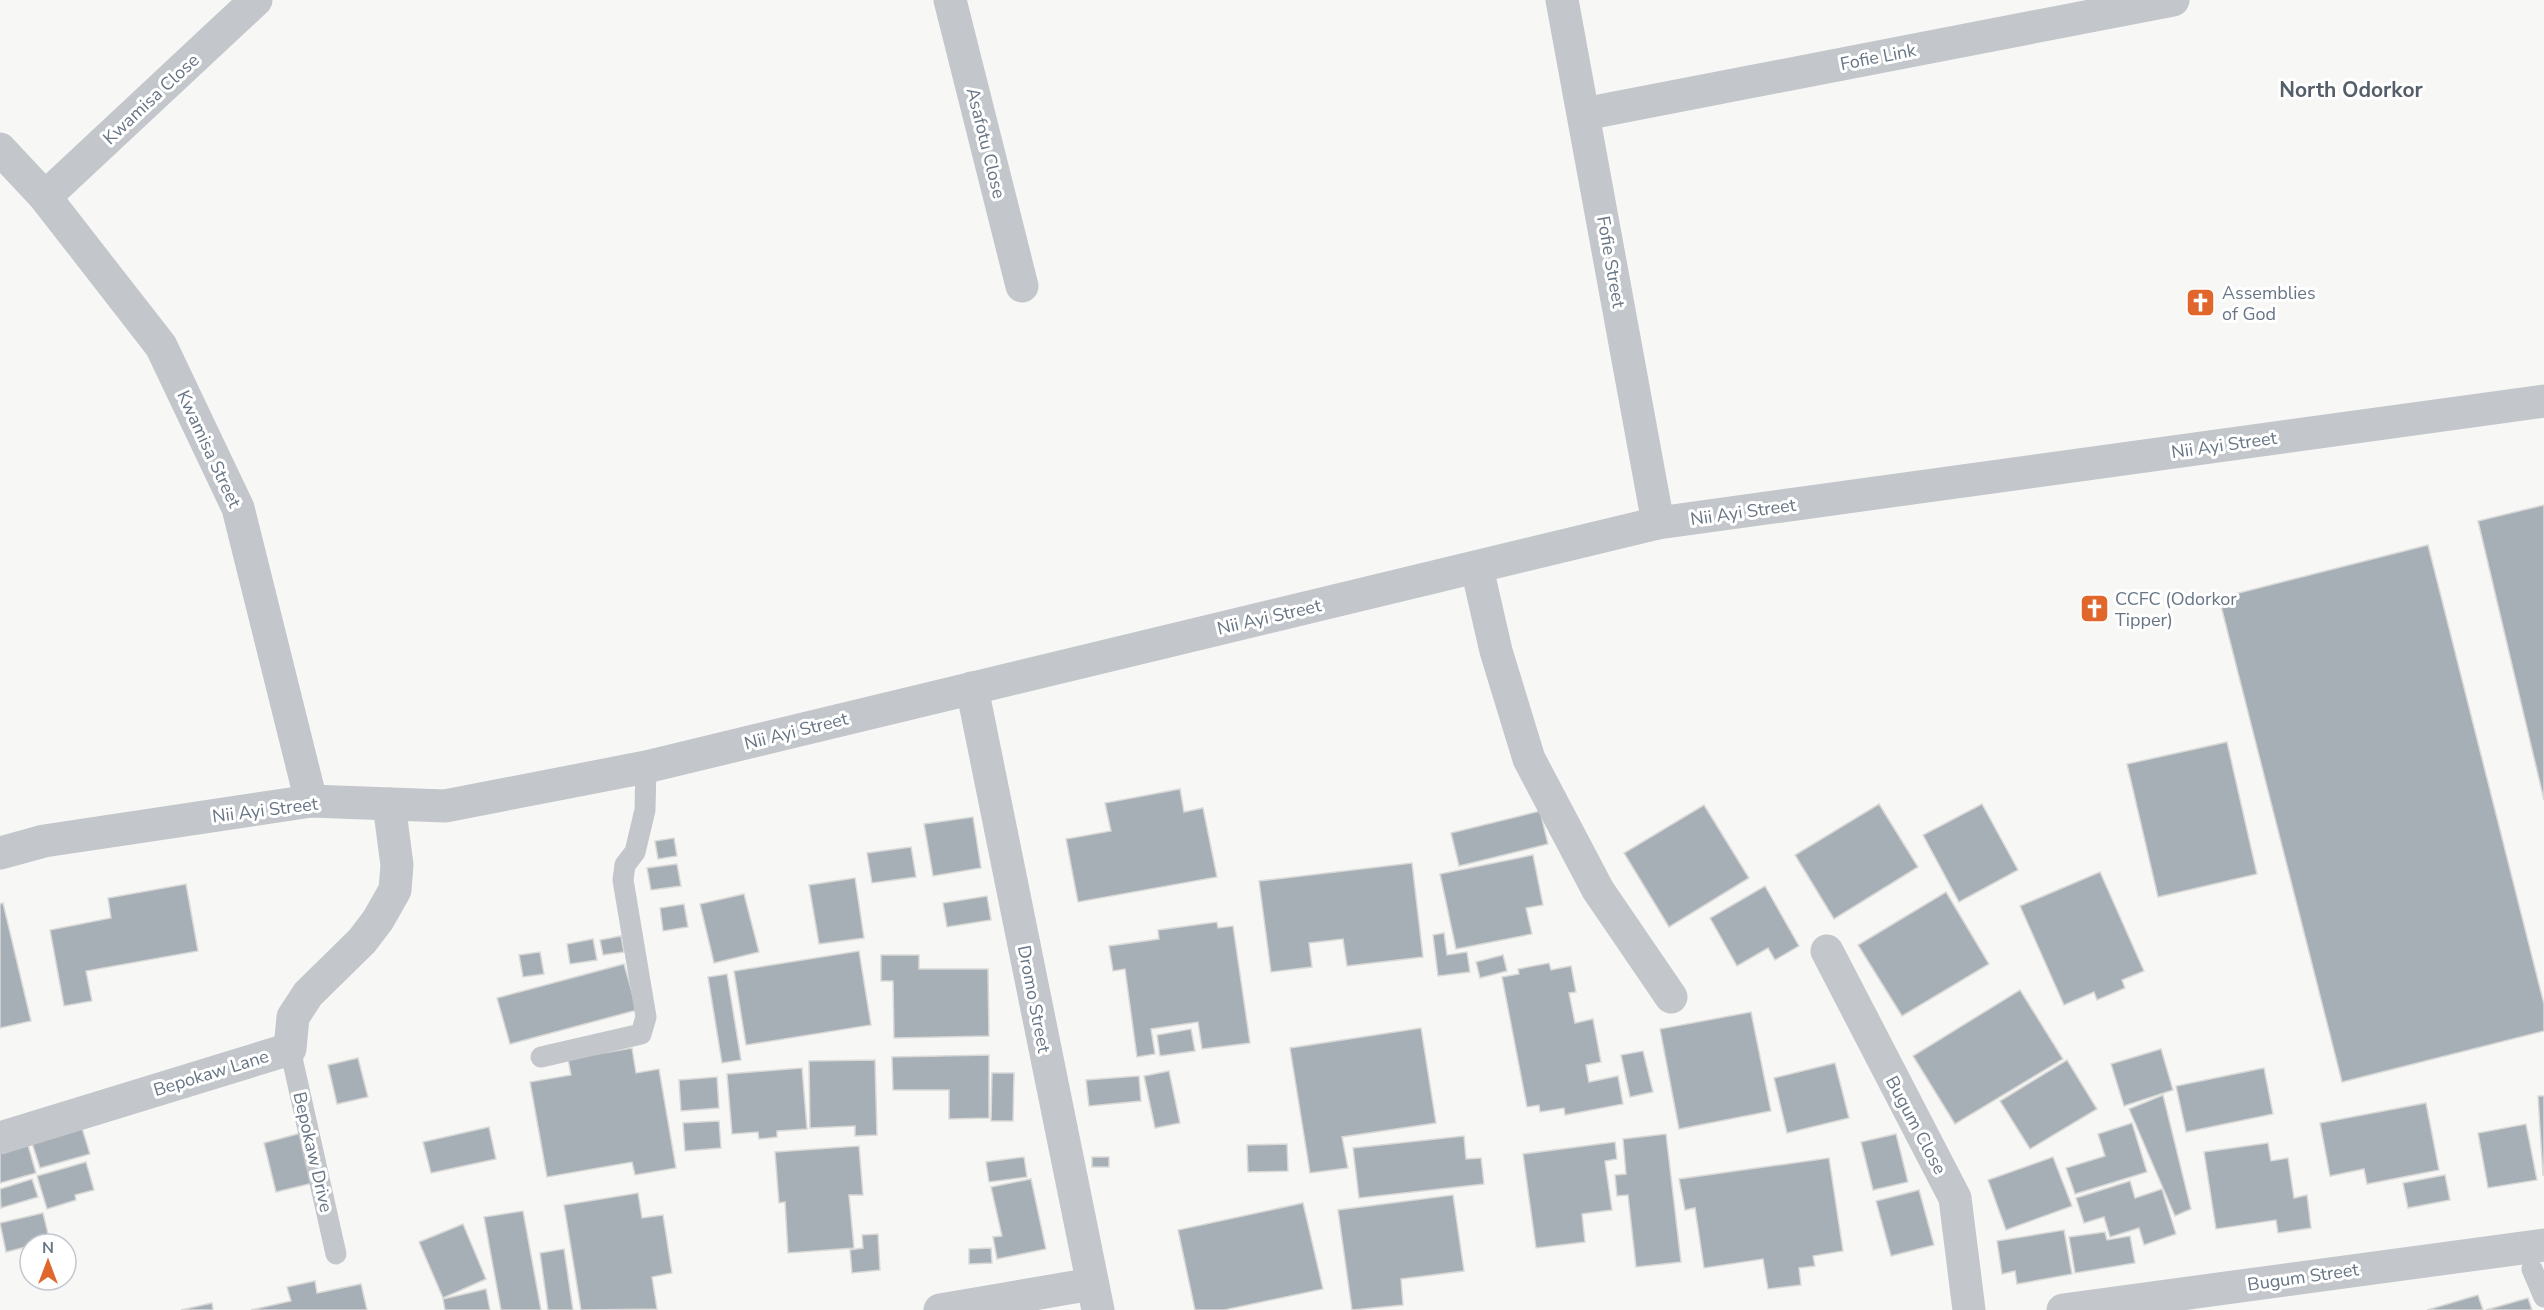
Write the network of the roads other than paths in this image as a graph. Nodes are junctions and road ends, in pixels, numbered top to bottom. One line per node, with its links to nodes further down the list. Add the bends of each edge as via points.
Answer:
1 (256, 0): 7 (street, Kwamisa Close)
2 (950, 0): 8 (street, Asafotu Close)
3 (1563, 0): 5 (street, Fofie Street)
4 (2173, 0): 5 (street, Fofie Link)
5 (1584, 114): 10 (street, Fofie Street)
6 (0, 149): 7 (street, Kwamisa Street)
7 (45, 197): 14 (street, Kwamisa Street, via 161,346 238,508)
8 (1022, 286)
9 (2544, 401): 10 (street, Nii Ayi Street)
10 (1658, 524): 11 (street, Nii Ayi Street)
11 (1477, 568): 12 (street, Nii Ayi Street); 18 (street, via 1496,651 1528,759 1598,890)
12 (972, 688): 13 (street, Nii Ayi Street); 24 (street, Dromo Street)
13 (646, 767): 15 (street, Nii Ayi Street, via 446,806); 20 (lane, via 645,810 635,852 625,865 623,880 646,1017 644,1027 641,1034)
14 (311, 801): 15 (street, Nii Ayi Street); 16 (street, Nii Ayi Street, via 45,842)
15 (389, 804): 19 (street, Bepokaw Lane, via 397,865 395,890 362,941 308,994 293,1017)
16 (0, 853)
17 (1827, 951): 27 (street, Bugum Close, via 1955,1198)
18 (1671, 997)
19 (290, 1049): 21 (street, Bepokaw Lane); 22 (lane, Bepokaw Drive)
20 (541, 1057)
21 (0, 1138)
22 (336, 1254)
23 (2538, 1257): 25 (lane); 28 (street, Bugum Street)
24 (1095, 1297): 26 (street)
25 (2544, 1297)
26 (940, 1310)
27 (1969, 1310)
28 (2063, 1310)

